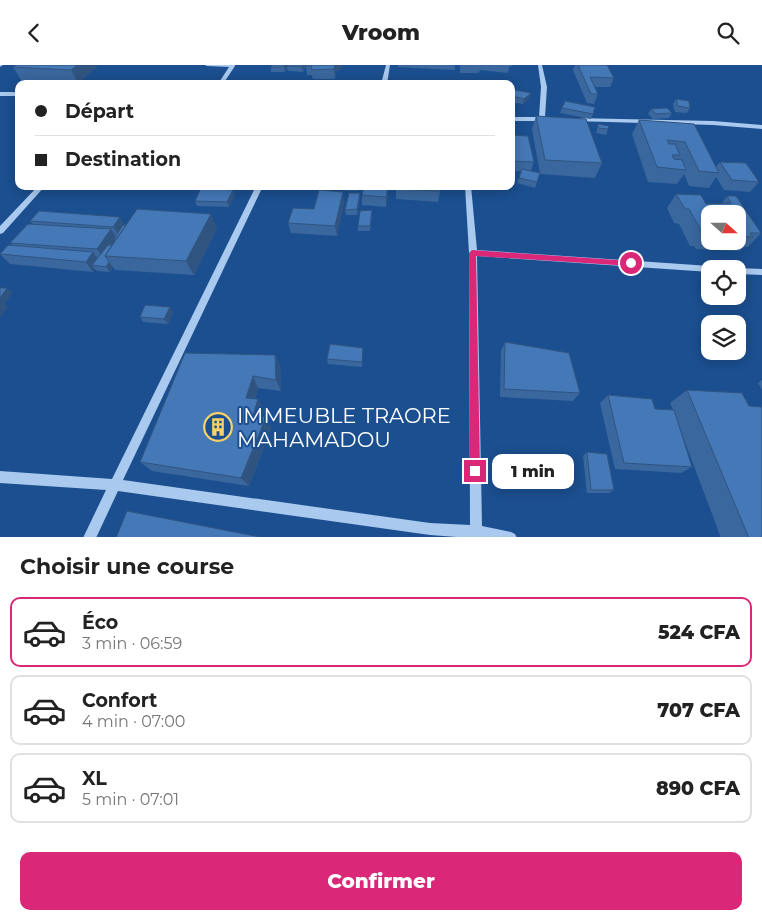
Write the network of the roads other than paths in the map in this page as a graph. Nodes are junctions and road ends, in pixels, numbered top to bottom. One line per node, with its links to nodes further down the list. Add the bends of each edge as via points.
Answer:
1 (207, 65): 2 (street)
2 (233, 65): 5 (street)
3 (388, 65): 6 (street)
4 (540, 65): 9 (street, via 544,87)
5 (223, 80)
6 (385, 80)
7 (0, 93): 8 (street)
8 (15, 94)
9 (542, 118): 10 (street); 11 (street)
10 (515, 119)
11 (552, 119)
12 (572, 119): 13 (street)
13 (762, 127)
14 (38, 190): 17 (street)
15 (258, 190): 23 (street)
16 (468, 190): 18 (street)
17 (0, 231)
18 (472, 253): 19 (street); 24 (street)
19 (701, 268)
20 (746, 272): 21 (street)
21 (762, 273)
22 (0, 477): 23 (street)
23 (114, 485): 24 (street); 25 (street)
24 (476, 534): 26 (street)
25 (89, 537)
26 (511, 537)

